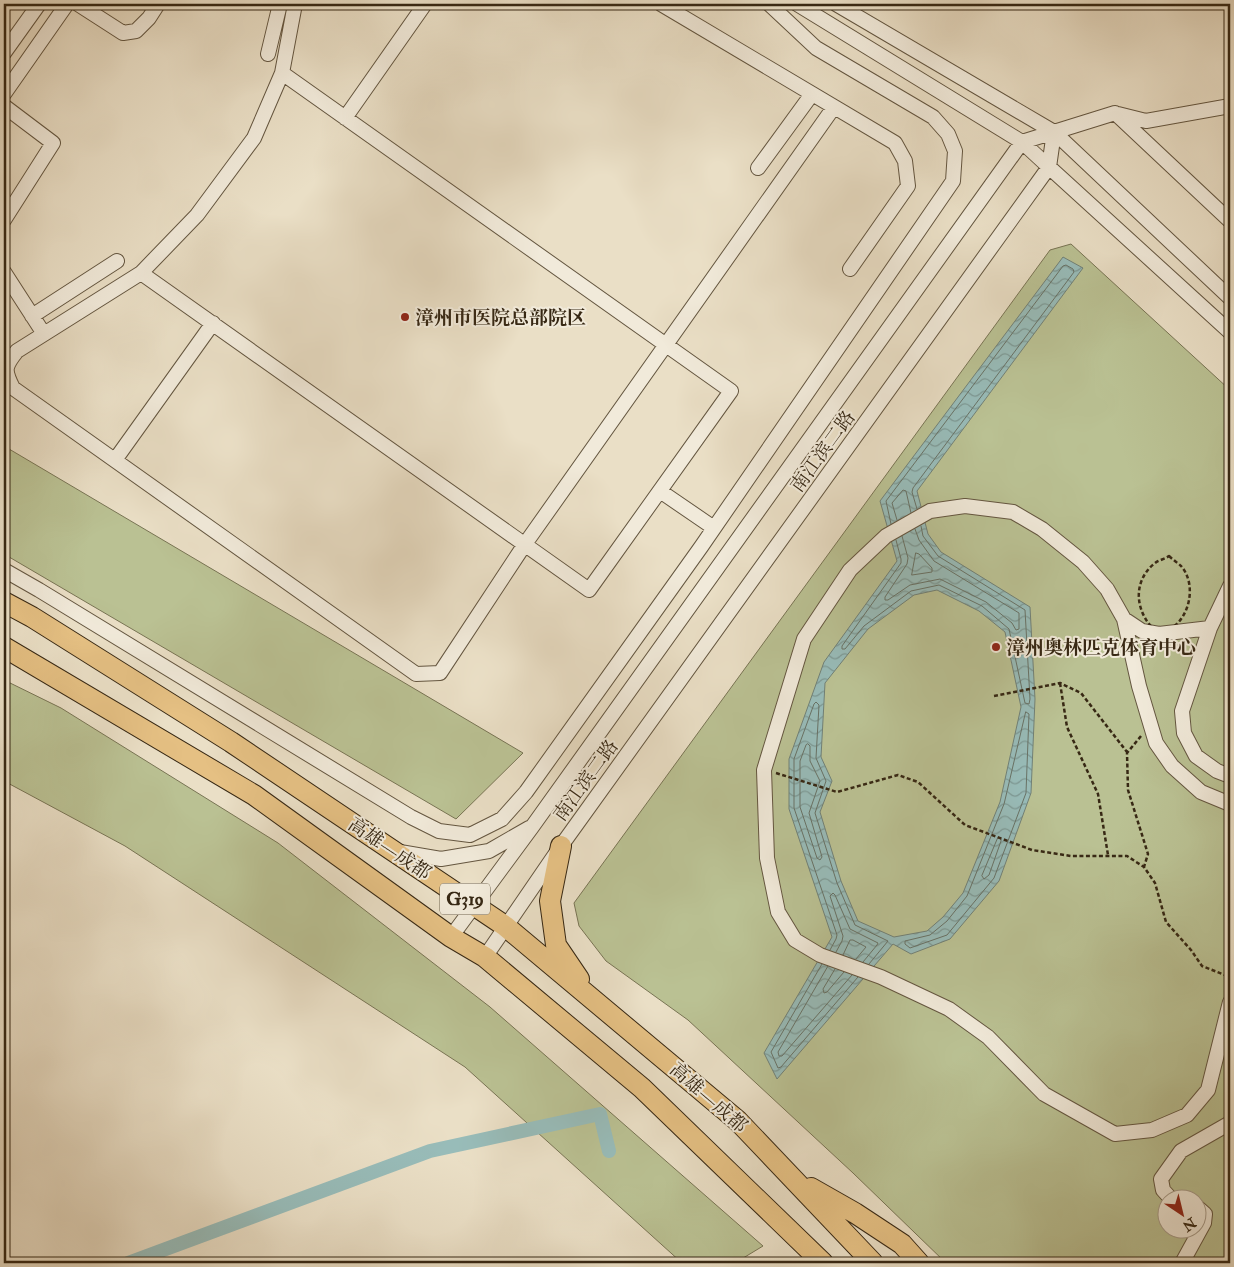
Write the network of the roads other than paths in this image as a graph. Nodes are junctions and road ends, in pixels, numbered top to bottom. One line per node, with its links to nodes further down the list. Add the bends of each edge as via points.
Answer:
1 (39, 4): 12 (street)
2 (67, 4): 15 (street)
3 (78, 4): 4 (street, via 123,33 136,31)
4 (158, 4)
5 (280, 4): 13 (street)
6 (295, 4): 14 (street)
7 (425, 4): 21 (street)
8 (661, 4): 16 (street)
9 (769, 4): 40 (street, via 816,48 933,117 948,134 955,151 953,181)
10 (797, 4): 23 (street)
11 (836, 4): 22 (street)
12 (4, 53)
13 (268, 54)
14 (282, 73): 21 (street); 31 (street, via 254,138 197,216)
15 (4, 94)
16 (812, 94): 19 (street); 24 (street)
17 (4, 106): 26 (street, via 53,143)
18 (1230, 106): 20 (street, via 1146,121)
19 (834, 107): 29 (street, via 895,143 905,161 908,186); 37 (street)
20 (1115, 113): 22 (street); 27 (street)
21 (345, 118): 37 (street)
22 (1054, 132): 23 (street); 25 (street); 32 (street)
23 (1022, 142): 25 (street); 50 (street, 南江滨二路)
24 (758, 168)
25 (1049, 168): 35 (street); 51 (street, 南江滨二路)
26 (4, 220)
27 (1230, 221)
28 (117, 261): 33 (street)
29 (850, 269)
30 (4, 272): 33 (street)
31 (141, 272): 34 (street); 36 (street)
32 (1230, 298)
33 (32, 316): 36 (street)
34 (213, 323): 38 (street); 41 (street)
35 (1230, 332)
36 (44, 334): 38 (street, via 17,351 7,363 6,374 13,388)
37 (666, 345): 39 (street, via 731,391); 41 (street)
38 (115, 460): 41 (street, via 416,674 440,672)
39 (660, 491): 40 (street); 41 (street, via 589,590)
40 (714, 528): 42 (street, via 526,792 502,819 470,835 439,831 411,817)
41 (525, 544)
42 (4, 570)
43 (1230, 586): 46 (street)
44 (4, 602): 52 (highway, 高雄—成都 / G319, via 231,742)
45 (1124, 619): 46 (street, via 1142,630 1159,634); 49 (street, via 1156,743 1172,766 1201,792); 58 (street, via 1107,589 1083,562 1042,529 1013,512 965,506 930,511 886,536 850,570 804,639 764,770 767,858 778,912 795,940 820,955 881,977 948,1009 988,1037 1044,1094 1115,1134 1152,1130 1187,1115 1208,1090)
46 (1210, 628): 48 (street, via 1182,711 1184,733 1196,756)
47 (4, 647): 55 (highway, 高雄—成都 / G319, via 254,795)
48 (1230, 776)
49 (1230, 804)
50 (532, 827): 52 (street, 南江滨二路, via 489,850 441,859); 53 (street, 南江滨二路)
51 (561, 846): 54 (street, 南江滨二路); 57 (highway, via 550,901 556,945)
52 (394, 851): 53 (highway, 高雄—成都 / G319)
53 (475, 905): 54 (highway, 高雄—成都 / G319); 55 (street, 南江滨二路)
54 (505, 926): 56 (street, 南江滨二路); 57 (highway, 高雄—成都 / G319)
55 (451, 937): 56 (highway, 高雄—成都 / G319)
56 (485, 957): 63 (highway, 高雄—成都 / G319, via 642,1088)
57 (593, 999): 60 (highway, 高雄—成都 / G319, via 738,1120)
58 (1230, 1002)
59 (1230, 1122): 61 (street, via 1181,1151 1161,1179)
60 (791, 1176): 65 (highway, 高雄—成都 / G319); 66 (highway, via 902,1244)
61 (1163, 1190)
62 (1195, 1240): 67 (street)
63 (808, 1255): 64 (highway, 高雄—成都 / G319)
64 (822, 1263)
65 (873, 1263)
66 (919, 1263)
67 (1182, 1263)

